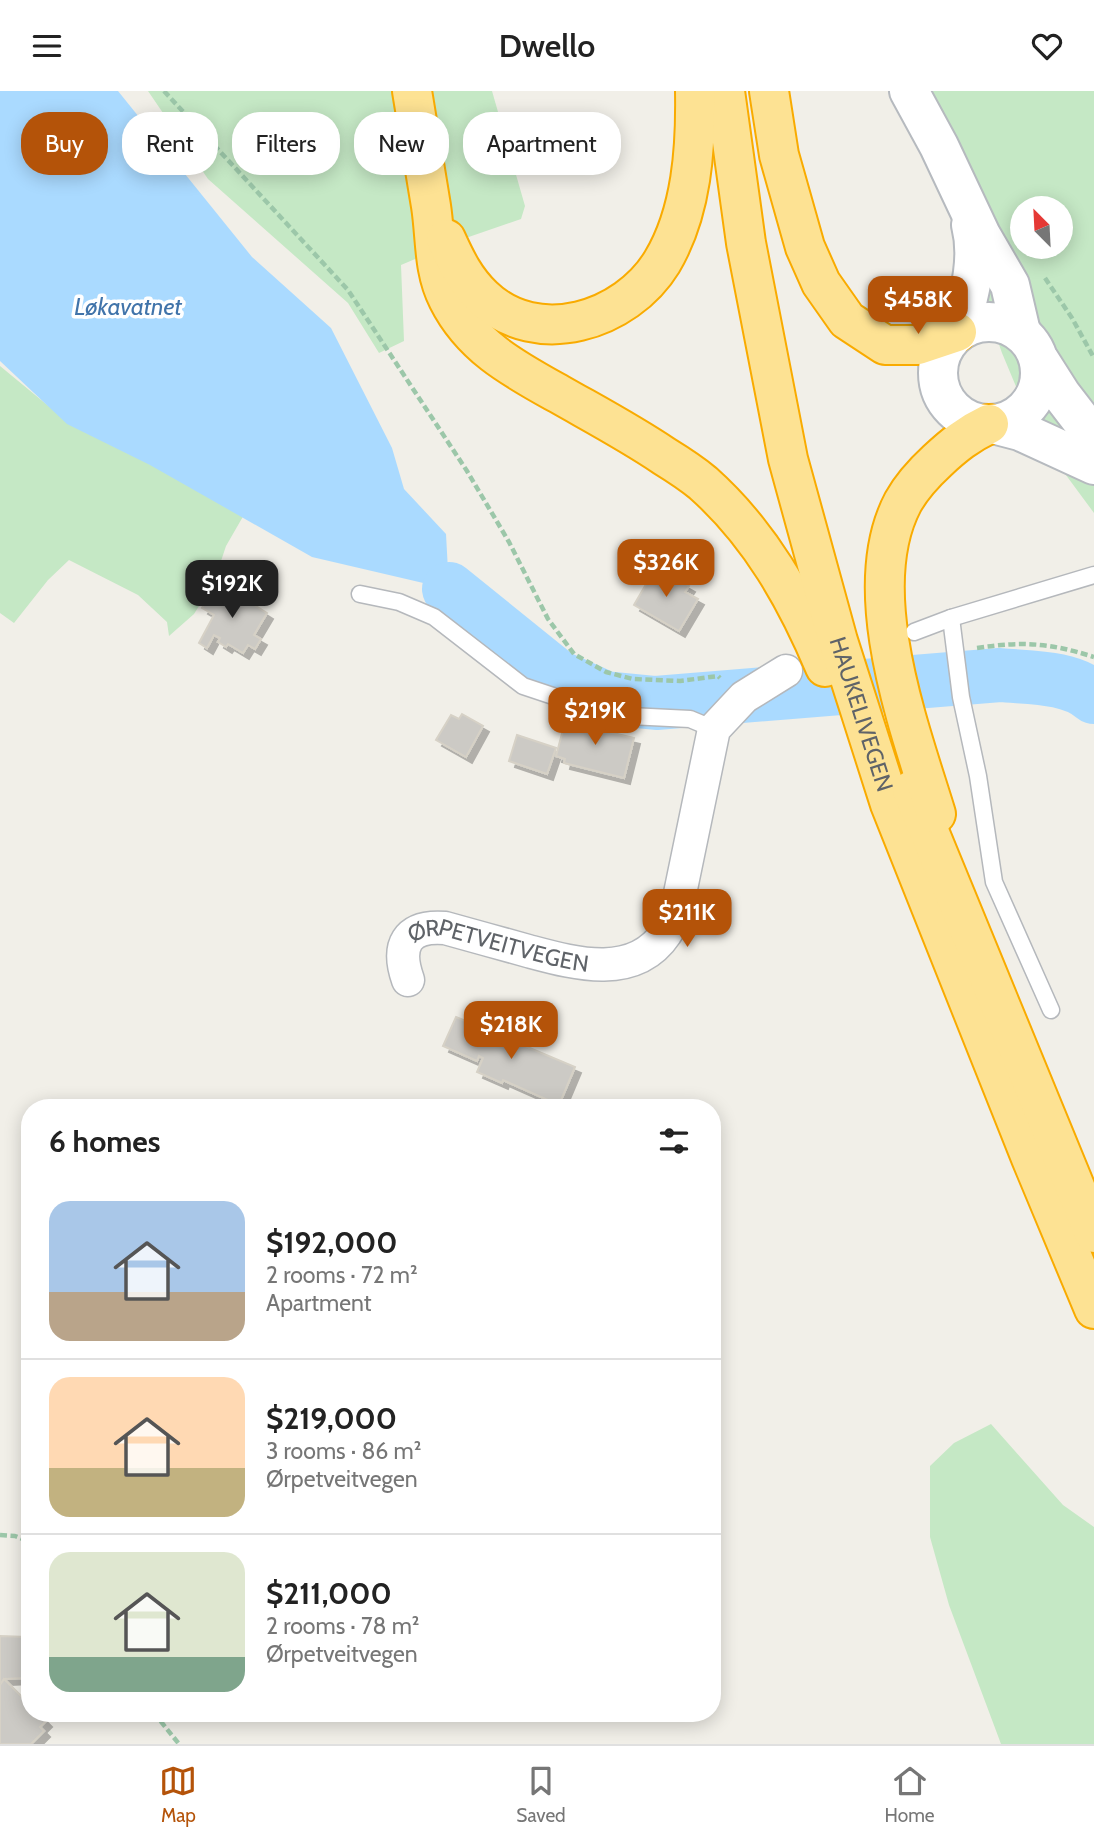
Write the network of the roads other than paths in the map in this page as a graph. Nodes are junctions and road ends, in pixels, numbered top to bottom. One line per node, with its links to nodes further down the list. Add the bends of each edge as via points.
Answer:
1 (412, 91): 8 (highway)
2 (695, 91): 8 (highway, via 691,175 683,216 662,262 644,285 600,315 546,325 506,313 464,276)
3 (725, 91): 21 (highway, HAUKELIVEGEN, via 746,243 788,459 838,641 890,804)
4 (747, 91): 20 (highway, HAUKELIVEGEN, via 764,218 812,450 859,631 907,780)
5 (769, 91): 9 (highway, via 779,155 804,247 821,283 847,320 885,345 918,345)
6 (909, 91): 7 (main road)
7 (964, 199): 9 (main road, via 975,260); 10 (main road, via 1010,285)
8 (432, 209): 21 (highway, via 438,275 447,299 486,350 640,440 702,482 757,540 810,634 885,841)
9 (959, 331): 10 (main road, via 989,321 1004,323); 11 (main road, via 939,363 944,397 971,421)
10 (1030, 346): 11 (main road, via 1041,379 1035,396 1022,412); 12 (main road)
11 (993, 424): 13 (main road, via 1020,431); 20 (highway, via 967,434 920,477 903,503 887,551 892,661 937,816)
12 (1094, 437)
13 (1094, 465)
14 (1094, 575): 16 (lane)
15 (360, 594): 19 (lane, via 399,602 433,617 523,686 540,693 598,711 690,719)
16 (951, 618): 17 (lane); 23 (lane, via 994,882)
17 (914, 632)
18 (786, 671): 19 (street, via 744,697)
19 (714, 729): 22 (street, ØRPETVEITVEGEN, via 677,908 667,932 654,947 634,959 587,966 428,927 403,947 401,961)
20 (944, 864): 24 (highway, HAUKELIVEGEN)
21 (931, 909): 25 (highway, HAUKELIVEGEN)
22 (408, 980)
23 (1051, 1010)
24 (1094, 1233)
25 (1094, 1310)

